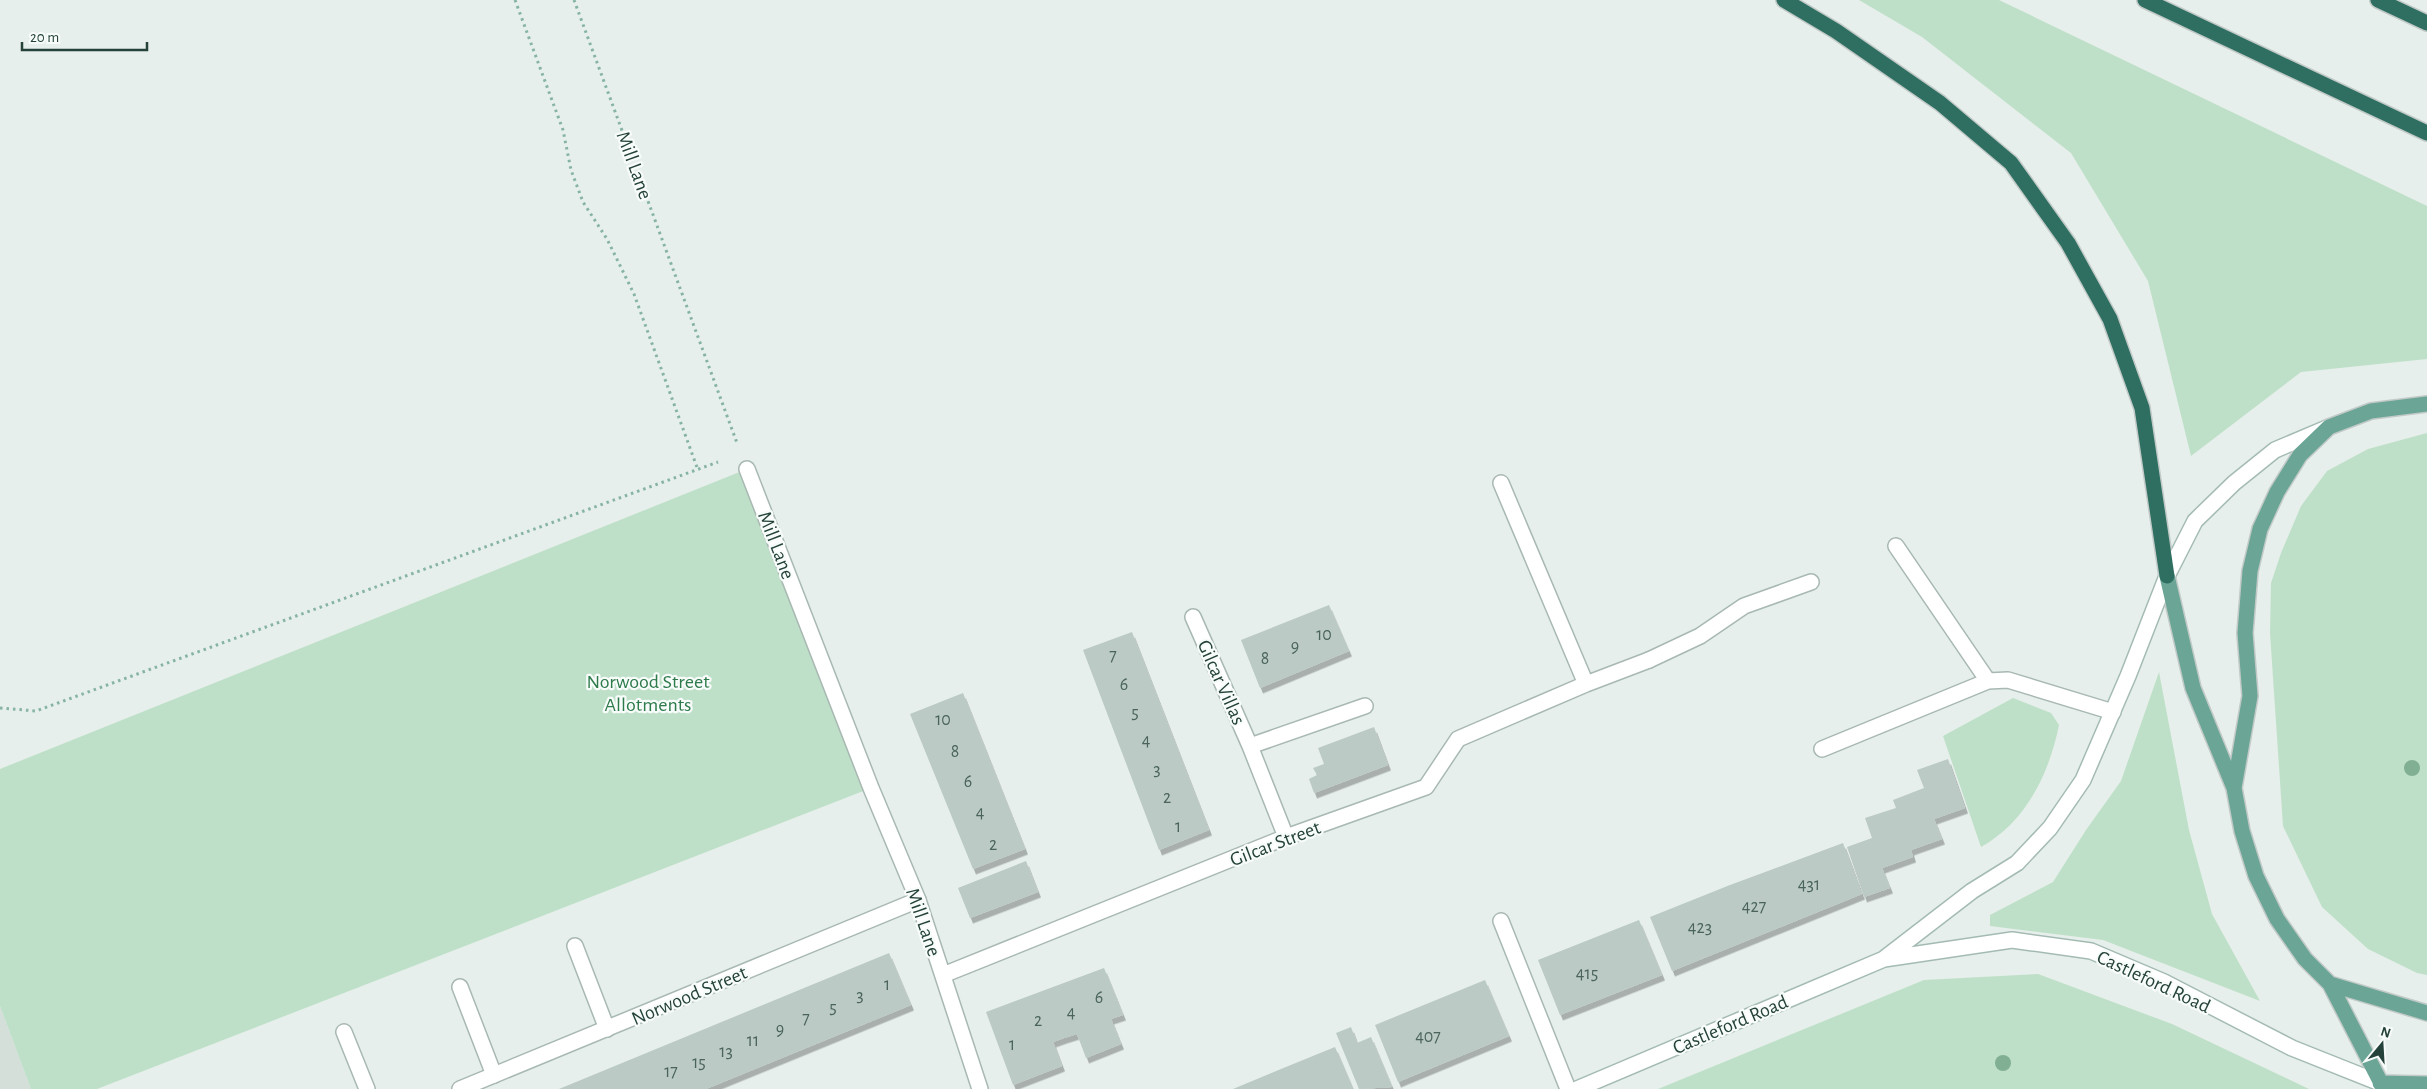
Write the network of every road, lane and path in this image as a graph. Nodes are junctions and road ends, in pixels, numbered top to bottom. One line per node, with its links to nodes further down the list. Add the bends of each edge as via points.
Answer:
1 (514, 0): 12 (path, via 563,130 571,170 583,202 607,239 634,294)
2 (574, 0): 10 (path, Mill Lane)
3 (1784, 0): 15 (highway, via 1836,31 1932,97 1983,139 2011,163 2068,242 2110,319 2142,408)
4 (2145, 0): 7 (highway)
5 (2378, 0): 6 (highway)
6 (2427, 23)
7 (2427, 132)
8 (2427, 404): 9 (main road, via 2370,411)
9 (2329, 427): 15 (street, Castleford Road, via 2275,450 2234,483 2196,521); 25 (main road, via 2300,455 2277,492 2260,529 2250,571 2246,633 2250,696)
10 (741, 454): 11 (path, Mill Lane); 12 (path)
11 (747, 469): 27 (street, Mill Lane)
12 (698, 470): 21 (path, via 36,711)
13 (1501, 483): 19 (street)
14 (1896, 546): 18 (street)
15 (2167, 576): 22 (street, Castleford Road); 25 (main road, via 2193,688)
16 (1811, 582): 19 (street, Gilcar Street, via 1744,606 1700,636)
17 (1193, 617): 23 (street, Gilcar Villas)
18 (1988, 681): 22 (street, via 2008,680); 24 (street)
19 (1586, 684): 26 (street, Gilcar Street, via 1458,739 1426,787)
20 (1365, 706): 23 (street, Gilcar Villas)
21 (0, 708)
22 (2113, 712): 30 (street, Castleford Road, via 2083,780 2050,828 2017,863 1972,891)
23 (1250, 746): 26 (street, Gilcar Villas)
24 (1822, 749)
25 (2234, 788): 32 (main road, via 2242,831 2256,876 2277,919 2305,959)
26 (1286, 837): 31 (street, Gilcar Street)
27 (918, 900): 31 (street, Mill Lane); 35 (street, Norwood Street)
28 (1501, 921): 43 (street)
29 (575, 946): 35 (street)
30 (1884, 959): 39 (street, Castleford Road, via 2012,940 2091,951 2164,982 2292,1048); 44 (street, Castleford Road)
31 (942, 975): 40 (street, Mill Lane)
32 (2330, 984): 34 (main road); 39 (main road)
33 (460, 986): 37 (street)
34 (2427, 1013)
35 (607, 1028): 37 (street, Norwood Street)
36 (344, 1032): 41 (street)
37 (494, 1075): 42 (street, Norwood Street)
38 (2427, 1084): 39 (main road)
39 (2382, 1086)
40 (976, 1088)
41 (367, 1089)
42 (460, 1089)
43 (1568, 1089)
44 (1577, 1089)

